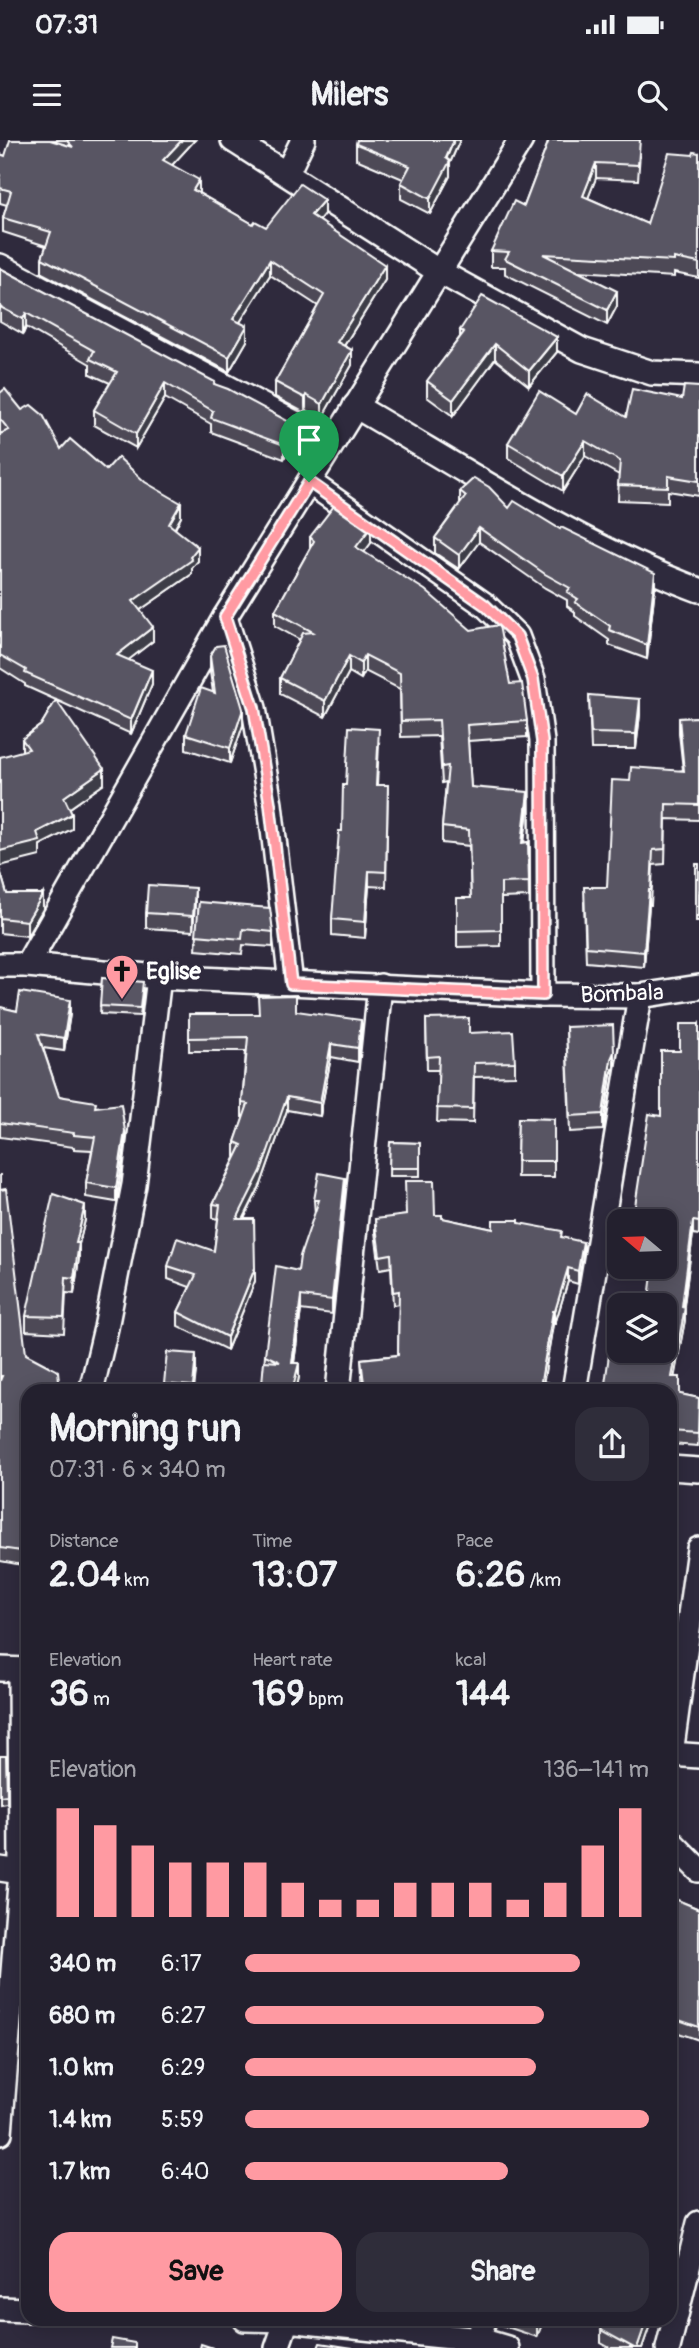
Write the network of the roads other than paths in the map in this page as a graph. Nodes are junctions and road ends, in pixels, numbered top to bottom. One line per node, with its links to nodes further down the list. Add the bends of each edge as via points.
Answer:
1 (233, 140): 4 (street)
2 (303, 140): 4 (street)
3 (521, 140): 6 (street)
4 (287, 173): 6 (street)
5 (0, 266): 9 (street)
6 (438, 271): 7 (street, via 582,350 652,373); 8 (street)
7 (699, 375)
8 (355, 406): 9 (street); 11 (street, via 645,570)
9 (332, 443): 10 (street)
10 (309, 482): 12 (street); 19 (street, via 485,605 517,636 533,679 542,741)
11 (699, 590)
12 (225, 617): 14 (street); 16 (street, via 254,708)
13 (0, 965): 14 (street, Bombala)
14 (27, 965): 15 (street, Bombala)
15 (159, 977): 16 (street, Bombala); 21 (street, via 134,1185)
16 (291, 984): 17 (street, Bombala)
17 (380, 986): 19 (street, Bombala); 22 (street)
18 (699, 987): 20 (street, Bombala)
19 (543, 995): 20 (street, Bombala)
20 (640, 996): 23 (street)
21 (93, 1384)
22 (339, 1384)
23 (575, 1384)
24 (677, 1468): 25 (street)
25 (699, 1470)
26 (699, 1549): 28 (street)
27 (16, 1669): 32 (street)
28 (677, 1710)
29 (677, 1754): 30 (street)
30 (699, 1756)
31 (677, 1848): 33 (street)
32 (10, 1870): 34 (street)
33 (699, 1870)
34 (0, 2118)
35 (699, 2223): 38 (street)
36 (0, 2309): 37 (street)
37 (21, 2310)
38 (677, 2312)
39 (284, 2326): 43 (street)
40 (359, 2326): 42 (street)
41 (673, 2326): 45 (street)
42 (480, 2336): 44 (street)
43 (277, 2348)
44 (507, 2348)
45 (668, 2348)

